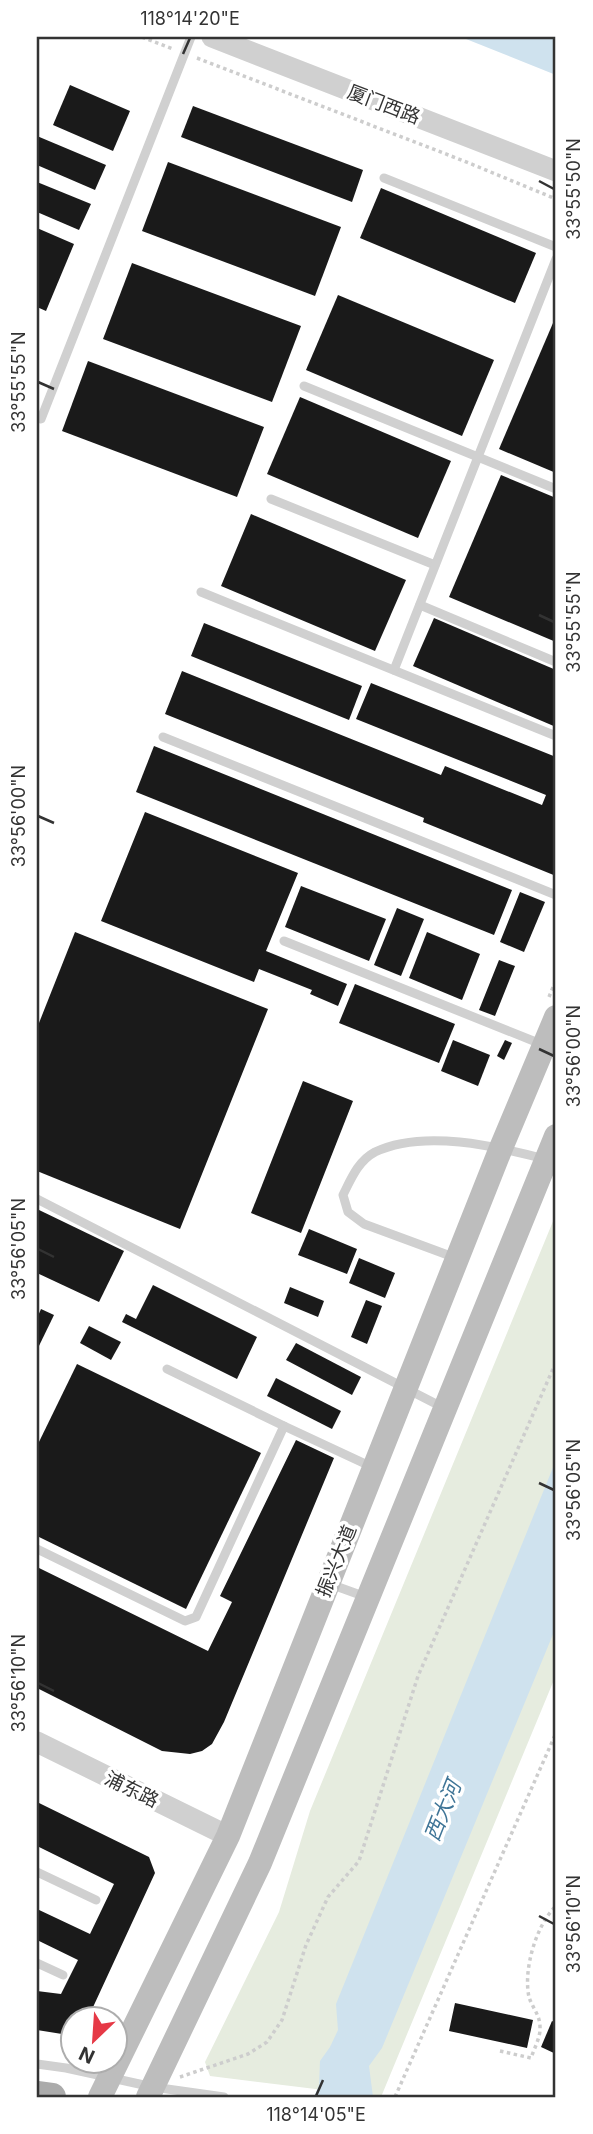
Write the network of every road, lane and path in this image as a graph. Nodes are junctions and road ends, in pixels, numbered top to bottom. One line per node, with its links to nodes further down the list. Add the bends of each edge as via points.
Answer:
1 (142, 37): 4 (path)
2 (191, 37): 4 (lane)
3 (212, 37): 5 (street, 厦门西路)
4 (184, 53): 7 (path); 11 (lane)
5 (556, 171)
6 (384, 178): 8 (lane)
7 (556, 199)
8 (556, 247)
9 (556, 259): 12 (lane)
10 (304, 387): 12 (lane)
11 (41, 419)
12 (478, 457): 13 (lane); 15 (lane)
13 (556, 489)
14 (271, 499): 15 (lane)
15 (435, 565): 17 (lane)
16 (201, 592): 19 (lane)
17 (419, 605): 18 (lane); 19 (lane)
18 (556, 662)
19 (394, 670): 20 (lane)
20 (556, 736)
21 (163, 737): 22 (lane)
22 (556, 895)
23 (284, 941): 25 (lane)
24 (556, 1017): 25 (main road, 振兴大道)
25 (550, 1047): 27 (main road, 振兴大道)
26 (556, 1136): 28 (main road)
27 (501, 1148): 28 (lane); 30 (main road, 振兴大道); 30 (lane, via 436,1140 401,1144 373,1153 355,1169 343,1195 348,1212 364,1224)
28 (547, 1159): 34 (main road)
29 (37, 1199): 33 (lane)
30 (457, 1258): 33 (main road, 振兴大道)
31 (556, 1362): 51 (path, via 418,1676 359,1861 328,1897 306,1945 282,2021 267,2042 248,2054)
32 (167, 1369): 35 (lane)
33 (406, 1388): 34 (lane); 36 (main road, 振兴大道)
34 (445, 1409): 39 (main road)
35 (284, 1426): 36 (lane); 37 (lane, via 196,1617 185,1621)
36 (373, 1468): 38 (main road, 振兴大道)
37 (37, 1549)
38 (327, 1583): 39 (lane); 42 (main road, 振兴大道)
39 (368, 1598): 51 (main road, via 260,1864)
40 (556, 1733): 55 (path)
41 (37, 1742): 42 (street, 浦东路)
42 (228, 1836): 50 (main road, 振兴大道)
43 (37, 1872): 44 (lane)
44 (96, 1900)
45 (556, 1906): 48 (path, via 546,1915 532,1950 528,1989 541,2029 531,2058)
46 (37, 1963): 47 (lane)
47 (62, 1975)
48 (500, 2050)
49 (37, 2064): 50 (lane)
50 (105, 2087): 51 (lane)
51 (151, 2092): 54 (lane)
52 (37, 2095): 53 (main road)
53 (52, 2097)
54 (224, 2097)
55 (395, 2097)

